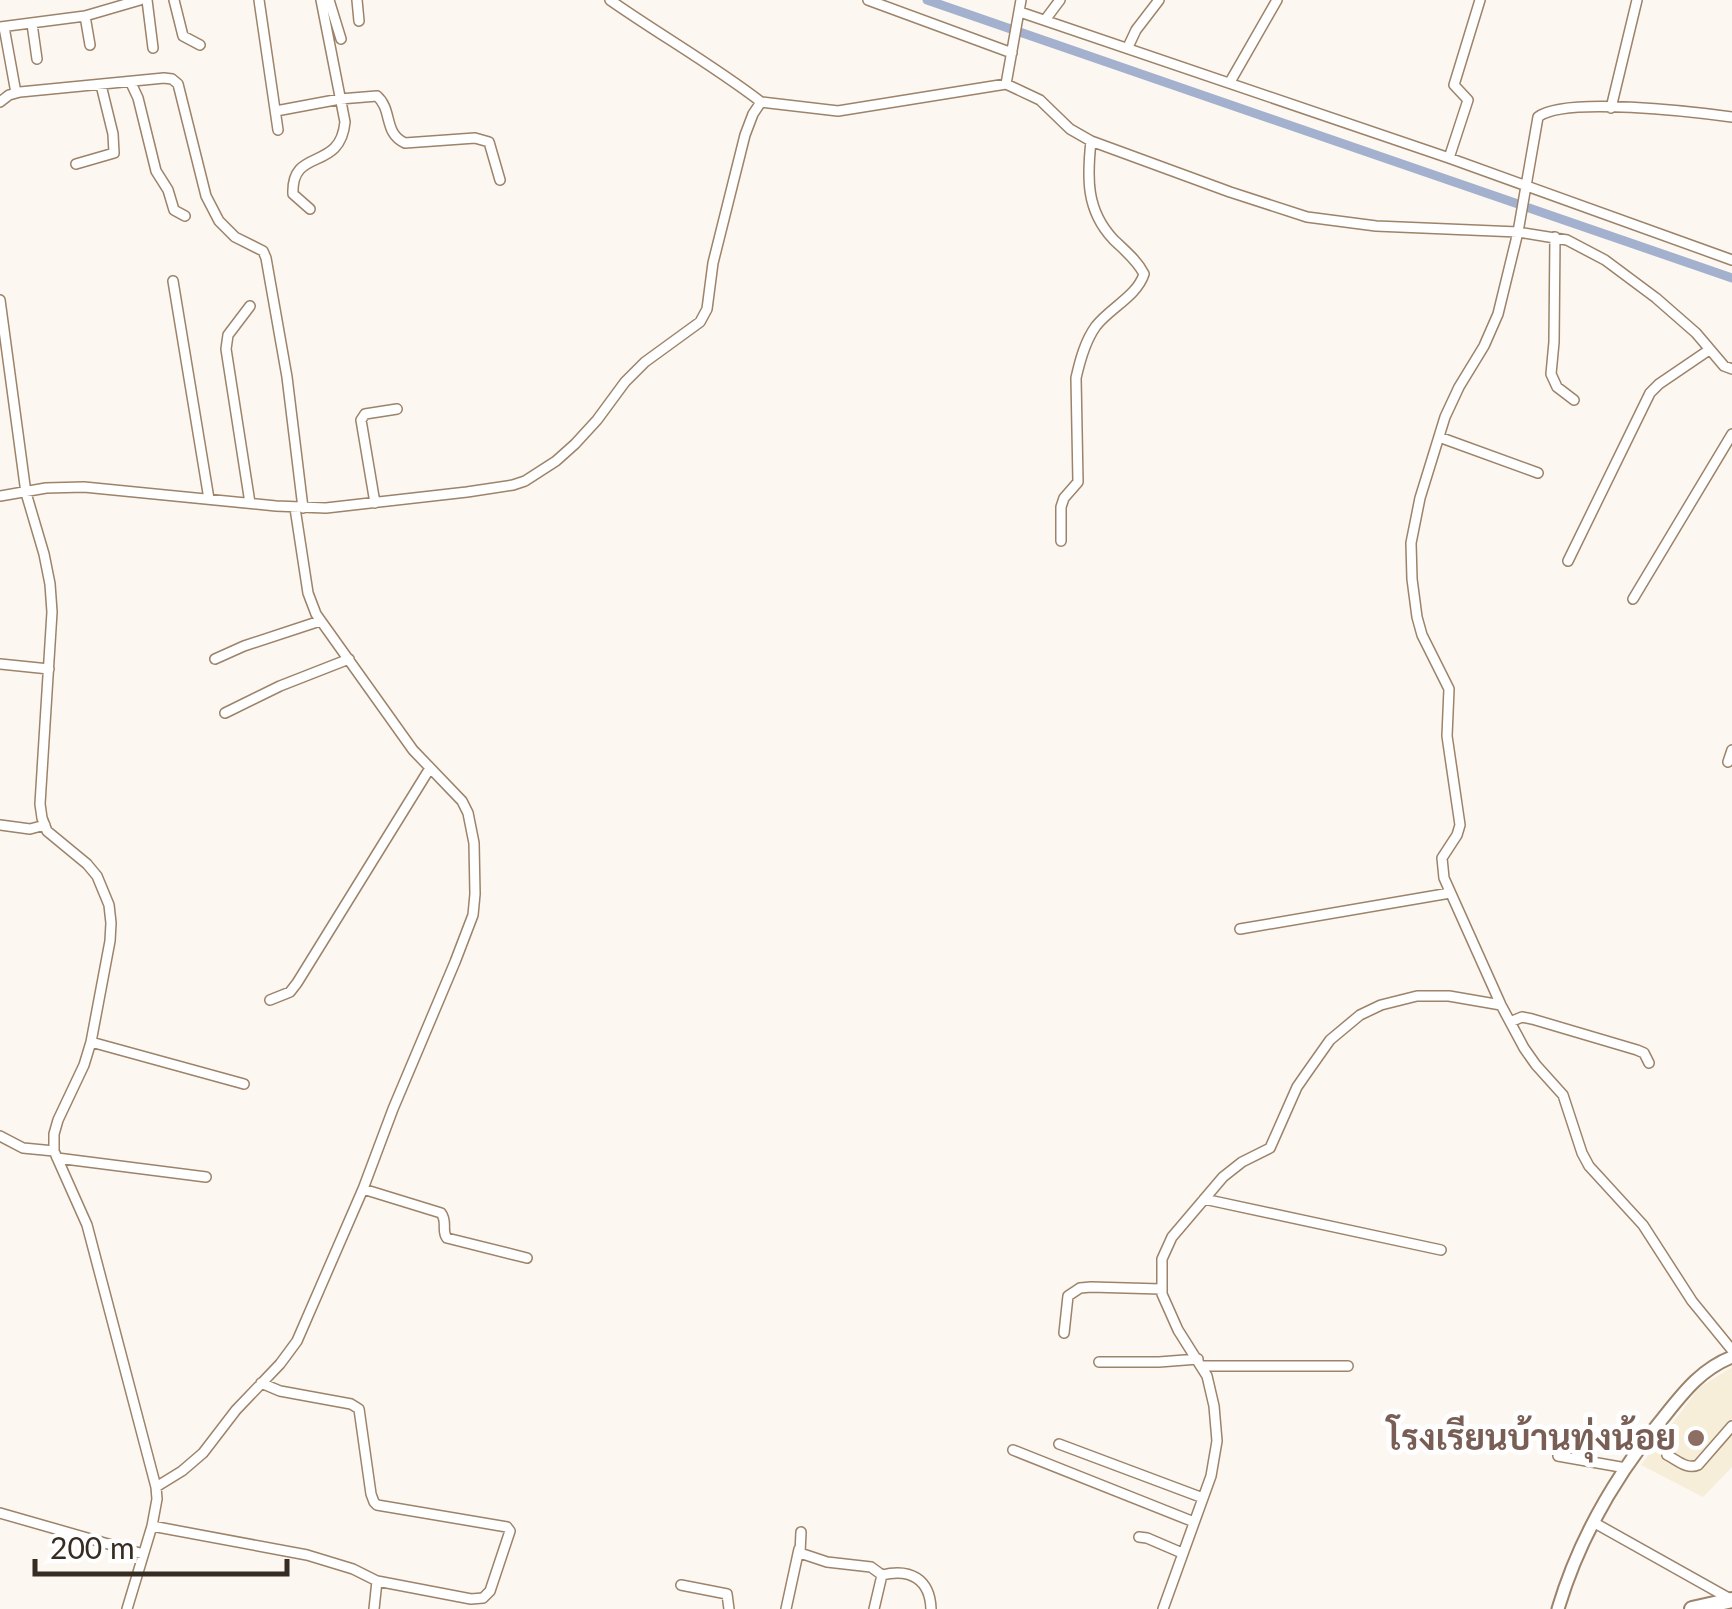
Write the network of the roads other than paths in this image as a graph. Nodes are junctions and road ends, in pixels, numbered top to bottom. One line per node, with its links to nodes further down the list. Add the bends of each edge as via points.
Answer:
1 (143, 0): 15 (street); 24 (street)
2 (174, 0): 22 (street, via 183,36)
3 (259, 0): 36 (street)
4 (321, 0): 32 (street)
5 (330, 0): 20 (street)
6 (357, 0): 17 (street)
7 (610, 0): 34 (street)
8 (868, 0): 25 (street)
9 (1060, 0): 16 (street)
10 (1159, 0): 23 (street)
11 (1277, 0): 27 (street)
12 (1480, 0): 40 (street, via 1454,85 1468,100)
13 (1636, 0): 35 (street)
14 (1020, 11): 16 (street); 25 (street)
15 (85, 16): 18 (street); 21 (street)
16 (1045, 20): 23 (street)
17 (360, 21)
18 (32, 24): 19 (street); 26 (street)
19 (2, 27): 31 (street)
20 (341, 39)
21 (90, 44)
22 (200, 45)
23 (1128, 47): 27 (street)
24 (152, 48)
25 (1013, 49): 29 (street)
26 (37, 60)
27 (1230, 82): 40 (street)
28 (131, 83): 30 (street); 45 (street, via 156,172 174,210); 64 (street, via 164,78 178,84 206,196 219,221 266,258 287,378)
29 (1006, 84): 34 (street, via 838,111); 39 (street, via 1040,100)
30 (102, 86): 31 (street); 41 (street, via 114,154)
31 (16, 94): 33 (street)
32 (340, 98): 36 (street); 42 (street, via 377,96 389,129 404,144 489,142); 44 (street, via 344,136 292,182 293,194)
33 (0, 102)
34 (762, 102): 62 (street, via 745,136 700,322 645,362 575,444 540,472 513,486)
35 (1611, 108): 37 (street); 43 (street, via 1570,107 1538,118)
36 (276, 111): 38 (street)
37 (1732, 116)
38 (278, 130)
39 (1091, 141): 46 (street, via 1307,216 1372,226); 65 (street, via 1093,209 1144,274 1097,324 1080,362 1078,482 1061,507)
40 (1449, 158): 43 (street)
41 (76, 164)
42 (500, 180)
43 (1526, 186): 46 (street); 48 (street)
44 (310, 210)
45 (184, 216)
46 (1518, 232): 47 (street); 57 (street, via 1498,314)
47 (1555, 237): 52 (street, via 1605,260 1680,318); 54 (street, via 1551,374)
48 (1732, 260)
49 (172, 281): 61 (street)
50 (0, 300): 59 (street)
51 (250, 306): 63 (street, via 228,335 226,349)
52 (1709, 350): 53 (street); 66 (street, via 1650,393)
53 (1732, 369)
54 (1574, 400)
55 (397, 409): 62 (street, via 361,420)
56 (1732, 434): 67 (street)
57 (1439, 436): 58 (street); 79 (street, via 1410,544 1417,617 1449,689 1447,736 1461,817 1442,858)
58 (1538, 473)
59 (26, 492): 60 (street); 61 (street, via 84,487); 72 (street, via 50,584)
60 (0, 496)
61 (210, 499): 63 (street)
62 (375, 503): 64 (street)
63 (250, 504): 64 (street)
64 (299, 508): 68 (street, via 310,602)
65 (1061, 542)
66 (1568, 561)
67 (1633, 600)
68 (320, 620): 69 (street); 70 (street)
69 (216, 659)
70 (349, 659): 73 (street); 76 (street)
71 (0, 664): 72 (street)
72 (50, 668): 78 (street)
73 (225, 713)
74 (1732, 750): 75 (street)
75 (1728, 762)
76 (430, 768): 81 (street, via 290,992); 90 (street, via 468,813 473,915)
77 (0, 825): 78 (street)
78 (44, 825): 84 (street, via 98,876 109,906 110,941)
79 (1450, 892): 80 (street); 82 (street)
80 (1240, 929)
81 (270, 1000)
82 (1501, 1005): 83 (street); 91 (street, via 1417,996 1360,1015 1330,1040 1297,1087 1270,1148 1232,1168)
83 (1510, 1022): 85 (street, via 1532,1019 1620,1044 1644,1053); 96 (street, via 1563,1095 1589,1166 1643,1226)
84 (91, 1042): 86 (street); 88 (street, via 58,1120)
85 (1649, 1063)
86 (244, 1084)
87 (0, 1136): 88 (street)
88 (56, 1154): 89 (street); 107 (street, via 87,1225)
89 (206, 1177)
90 (363, 1190): 93 (street, via 441,1213 447,1238); 100 (street, via 298,1341)
91 (1204, 1198): 92 (street); 94 (street, via 1166,1248)
92 (1441, 1250)
93 (527, 1258)
94 (1161, 1290): 95 (street, via 1073,1291); 98 (street)
95 (1064, 1333)
96 (1732, 1353): 106 (street, via 1691,1384)
97 (1099, 1362): 98 (street)
98 (1200, 1363): 99 (street); 108 (street, via 1217,1441)
99 (1348, 1366)
100 (260, 1383): 107 (street, via 203,1453); 119 (street, via 359,1410 377,1505 510,1531 483,1598)
101 (1732, 1426): 104 (street, via 1693,1467)
102 (1059, 1444): 108 (street)
103 (1013, 1450): 110 (street)
104 (1668, 1455)
105 (1558, 1456): 106 (street)
106 (1626, 1468): 111 (street)
107 (156, 1488): 112 (street)
108 (1203, 1498): 110 (street)
109 (0, 1513): 117 (street)
110 (1194, 1522): 116 (street)
111 (1594, 1522): 121 (street); 129 (street)
112 (152, 1526): 117 (street); 119 (street, via 307,1554)
113 (801, 1532): 115 (street)
114 (1139, 1537): 116 (street)
115 (799, 1549): 118 (street); 125 (street)
116 (1182, 1553): 128 (street)
117 (143, 1554): 122 (street)
118 (882, 1575): 126 (street); 127 (street, via 924,1582)
119 (376, 1581): 123 (street)
120 (681, 1586): 124 (street, via 727,1594)
121 (1732, 1600): 130 (main road)
122 (128, 1609)
123 (374, 1609)
124 (729, 1609)
125 (786, 1609)
126 (874, 1609)
127 (930, 1609)
128 (1162, 1609)
129 (1558, 1609)
130 (1692, 1609)

